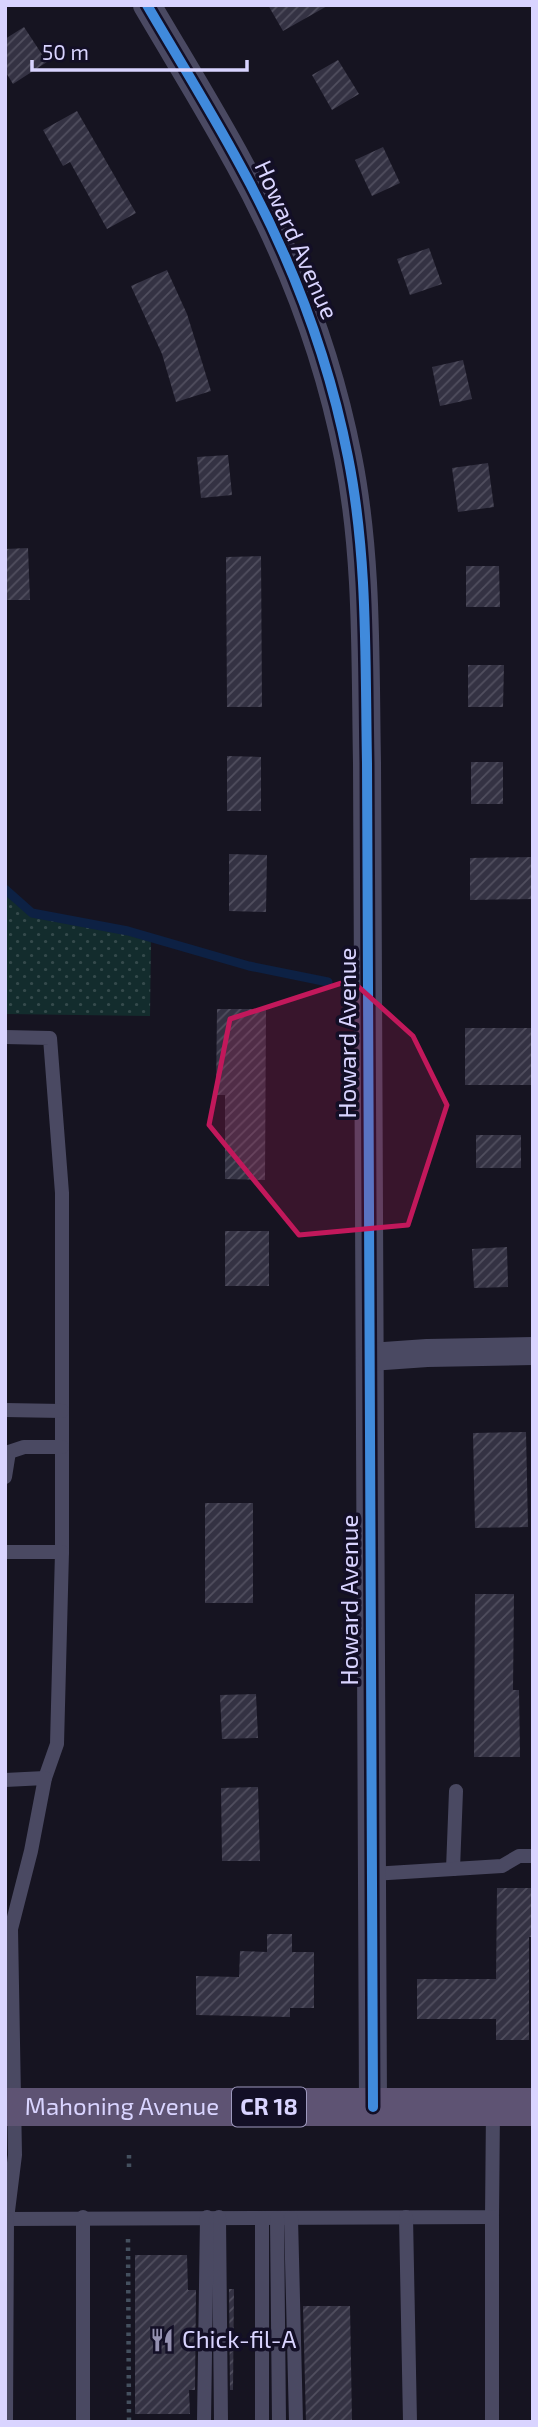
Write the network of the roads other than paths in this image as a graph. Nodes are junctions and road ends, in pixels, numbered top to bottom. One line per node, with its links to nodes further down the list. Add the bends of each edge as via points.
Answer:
1 (147, 5): 4 (street, Howard Avenue, via 241,166 288,262 321,352 348,456 363,568)
2 (5, 1037): 6 (lane, via 50,1038 62,1193)
3 (533, 1351): 4 (street)
4 (370, 1357): 16 (street, Howard Avenue)
5 (5, 1410): 6 (lane)
6 (62, 1410): 7 (lane)
7 (62, 1447): 8 (lane, via 24,1447 9,1452); 10 (lane)
8 (5, 1476)
9 (5, 1552): 10 (lane)
10 (62, 1552): 11 (lane, via 57,1744)
11 (45, 1778): 12 (lane); 17 (lane, via 31,1851)
12 (5, 1780)
13 (456, 1791): 15 (lane)
14 (533, 1856): 15 (lane, via 519,1856 502,1866)
15 (453, 1869): 16 (lane)
16 (372, 1874): 20 (street, Howard Avenue)
17 (8, 1929): 18 (lane)
18 (8, 1961): 19 (lane)
19 (9, 2107): 20 (main road, Mahoning Avenue / CR 18); 29 (lane, via 15,2155)
20 (373, 2107): 21 (main road, Mahoning Avenue / CR 18)
21 (493, 2107): 22 (main road, Mahoning Avenue / CR 18); 26 (lane)
22 (533, 2107)
23 (83, 2217): 24 (lane); 29 (lane); 31 (lane)
24 (213, 2217): 27 (lane); 32 (lane); 33 (lane)
25 (406, 2217): 26 (lane); 28 (lane); 37 (lane)
26 (492, 2217): 38 (lane)
27 (262, 2218): 28 (lane); 34 (lane)
28 (284, 2218): 35 (lane); 36 (lane)
29 (7, 2219): 30 (lane)
30 (6, 2422)
31 (83, 2422)
32 (204, 2422)
33 (222, 2422)
34 (262, 2422)
35 (279, 2422)
36 (296, 2422)
37 (410, 2422)
38 (492, 2422)

